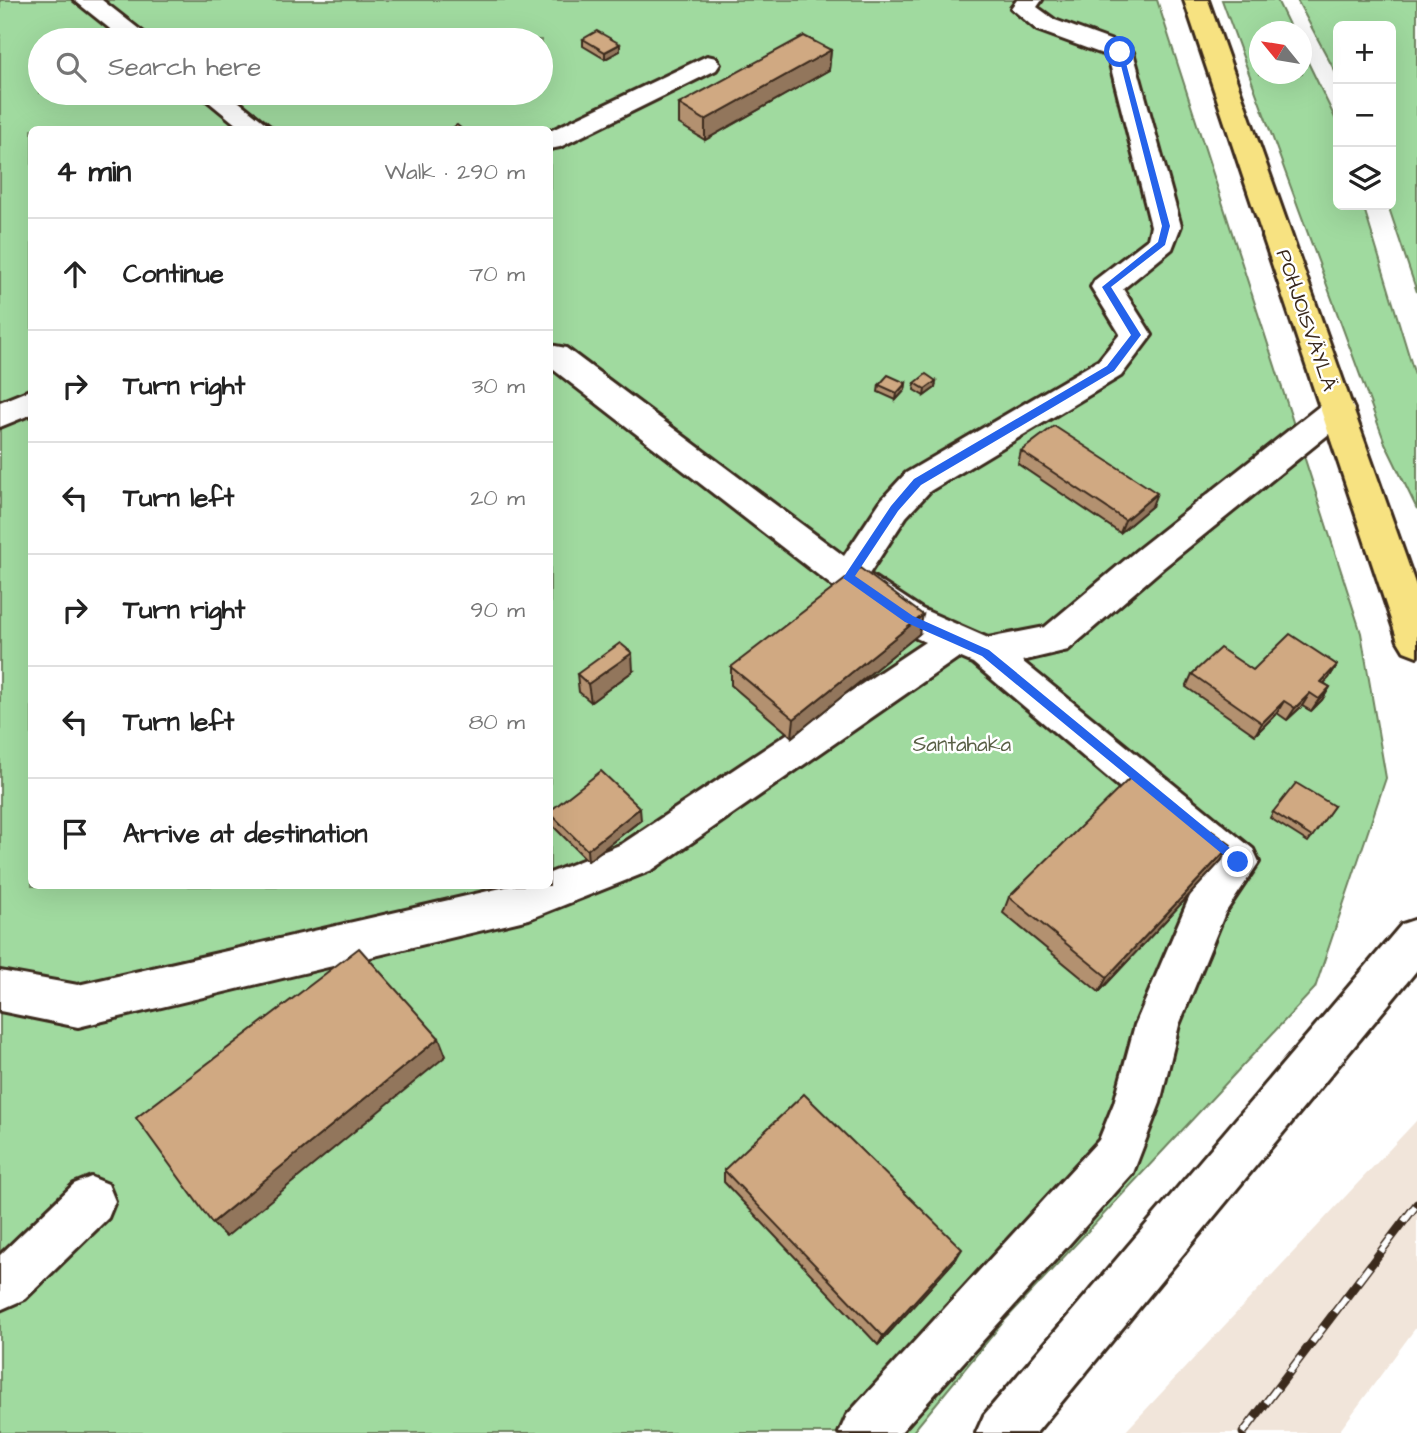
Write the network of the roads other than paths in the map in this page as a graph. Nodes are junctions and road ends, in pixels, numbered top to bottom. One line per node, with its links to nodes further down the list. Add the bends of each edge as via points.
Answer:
1 (86, 0): 4 (lane)
2 (1030, 0): 13 (lane, via 1023,8 1046,25 1120,52 1166,226 1162,243 1106,287 1136,335 1110,368 918,482 894,508)
3 (1196, 0): 11 (main road, POHJOISVÄYLÄ)
4 (124, 28)
5 (707, 64): 8 (lane)
6 (227, 105): 7 (lane)
7 (256, 126)
8 (553, 140)
9 (553, 356): 13 (lane)
10 (28, 402): 12 (lane)
11 (1338, 409): 14 (main road, POHJOISVÄYLÄ); 15 (lane, via 1055,640)
12 (0, 416)
13 (848, 578): 15 (lane, via 909,619)
14 (1417, 641)
15 (970, 647): 17 (lane, via 637,857 529,900 78,1006); 20 (lane, via 1238,862 1208,902 1157,1025 1137,1103 1116,1156)
16 (1417, 938): 21 (lane)
17 (0, 991)
18 (90, 1201): 19 (lane)
19 (0, 1285)
20 (864, 1433)
21 (1002, 1433)

